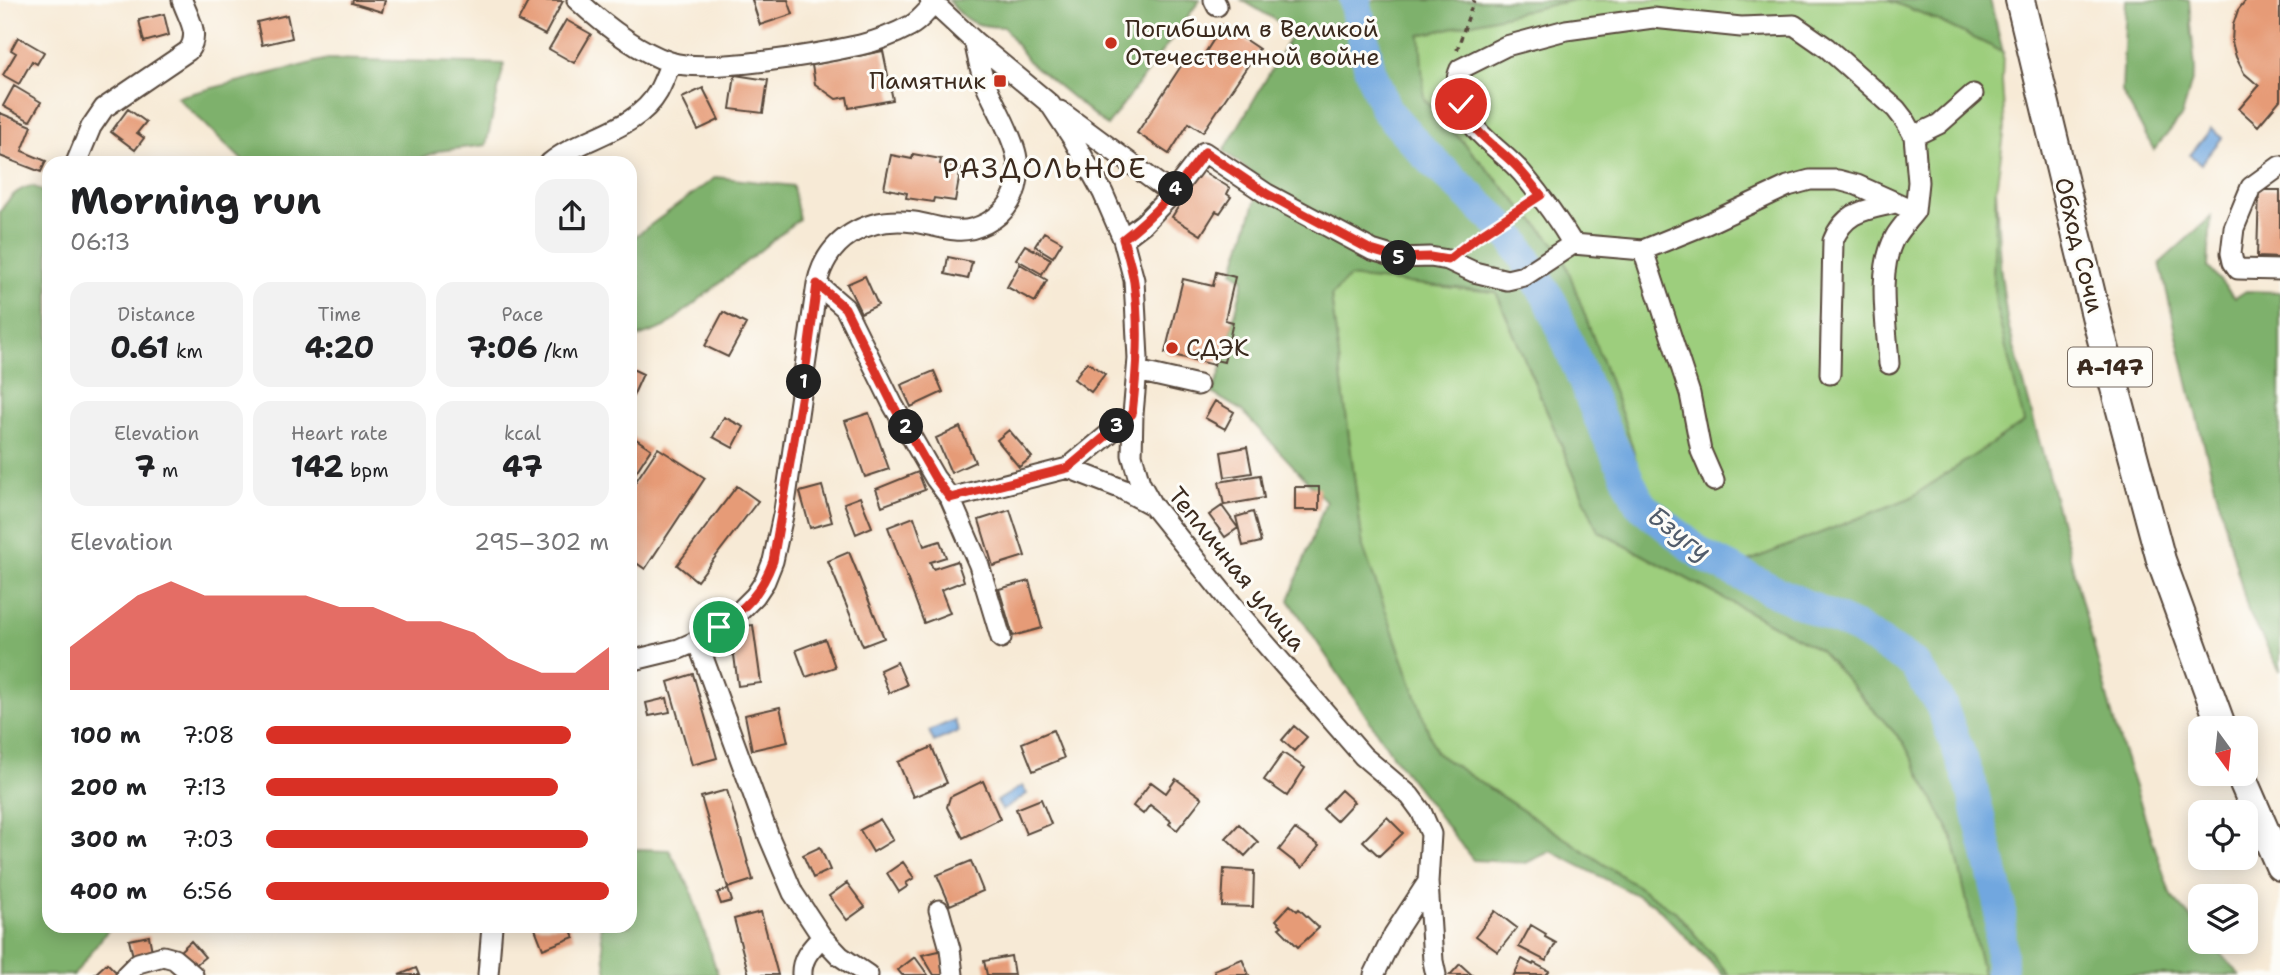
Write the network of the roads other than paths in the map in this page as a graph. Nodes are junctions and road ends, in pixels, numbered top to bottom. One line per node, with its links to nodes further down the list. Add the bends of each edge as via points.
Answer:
1 (182, 0): 10 (street, via 194,29 193,45 104,108)
2 (576, 0): 6 (street, Тепличная улица, via 639,48)
3 (2020, 0): 33 (highway, Обход Сочи / А-147, via 2161,560)
4 (932, 2): 5 (street, Тепличная улица); 6 (street, Тепличная улица, via 914,25 863,44 732,64)
5 (975, 41): 8 (street, Тепличная улица); 20 (street, via 982,76 1016,150 1017,186 1009,204 979,227 958,230 889,221 862,228 831,251)
6 (671, 62): 11 (street, via 657,94 640,113)
7 (1973, 93): 9 (street, via 1939,124)
8 (1050, 104): 13 (street); 16 (street, Тепличная улица, via 1103,193)
9 (1914, 136): 15 (street); 17 (street, via 1896,109 1794,25 1741,27 1653,18 1566,30 1506,46 1460,69 1456,86 1468,121 1541,195)
10 (79, 156)
11 (562, 156)
12 (2280, 166): 19 (street, via 2251,187 2234,228 2231,253 2238,269)
13 (1172, 194): 16 (street); 17 (street, via 1205,152 1267,194 1371,250 1398,258 1448,260 1507,280 1524,276)
14 (1895, 203): 15 (street); 18 (street, via 1857,185 1811,180); 23 (street, via 1856,213 1838,228 1833,240)
15 (1915, 211): 21 (street, via 1895,236 1884,276)
16 (1123, 239): 22 (street, Тепличная улица, via 1134,280)
17 (1573, 244): 18 (street)
18 (1643, 250): 27 (street, via 1690,394 1701,451)
19 (2280, 270)
20 (817, 284): 28 (street, via 845,308 893,405); 31 (street, via 773,561 755,596)
21 (1889, 364)
22 (1137, 371): 24 (street); 25 (street, Тепличная улица)
23 (1830, 374)
24 (1198, 385)
25 (1132, 414): 26 (street); 29 (street, Тепличная улица, via 1132,455)
26 (1068, 468): 28 (street); 29 (street)
27 (1714, 481)
28 (950, 498): 30 (street)
29 (1152, 505): 36 (street, Тепличная улица, via 1344,735 1421,811 1431,834)
30 (1001, 638)
31 (697, 642): 32 (street); 39 (street, via 793,893)
32 (637, 659)
33 (2218, 716)
34 (2245, 786): 35 (highway)
35 (2280, 866)
36 (1428, 882): 46 (street); 47 (street, Тепличная улица)
37 (939, 910): 45 (street)
38 (491, 933): 42 (street)
39 (822, 937): 43 (street, via 805,956); 44 (street)
40 (125, 975): 41 (street, via 138,962 163,956)
41 (193, 975)
42 (488, 975)
43 (802, 975)
44 (867, 975)
45 (953, 975)
46 (1374, 975)
47 (1436, 975)

